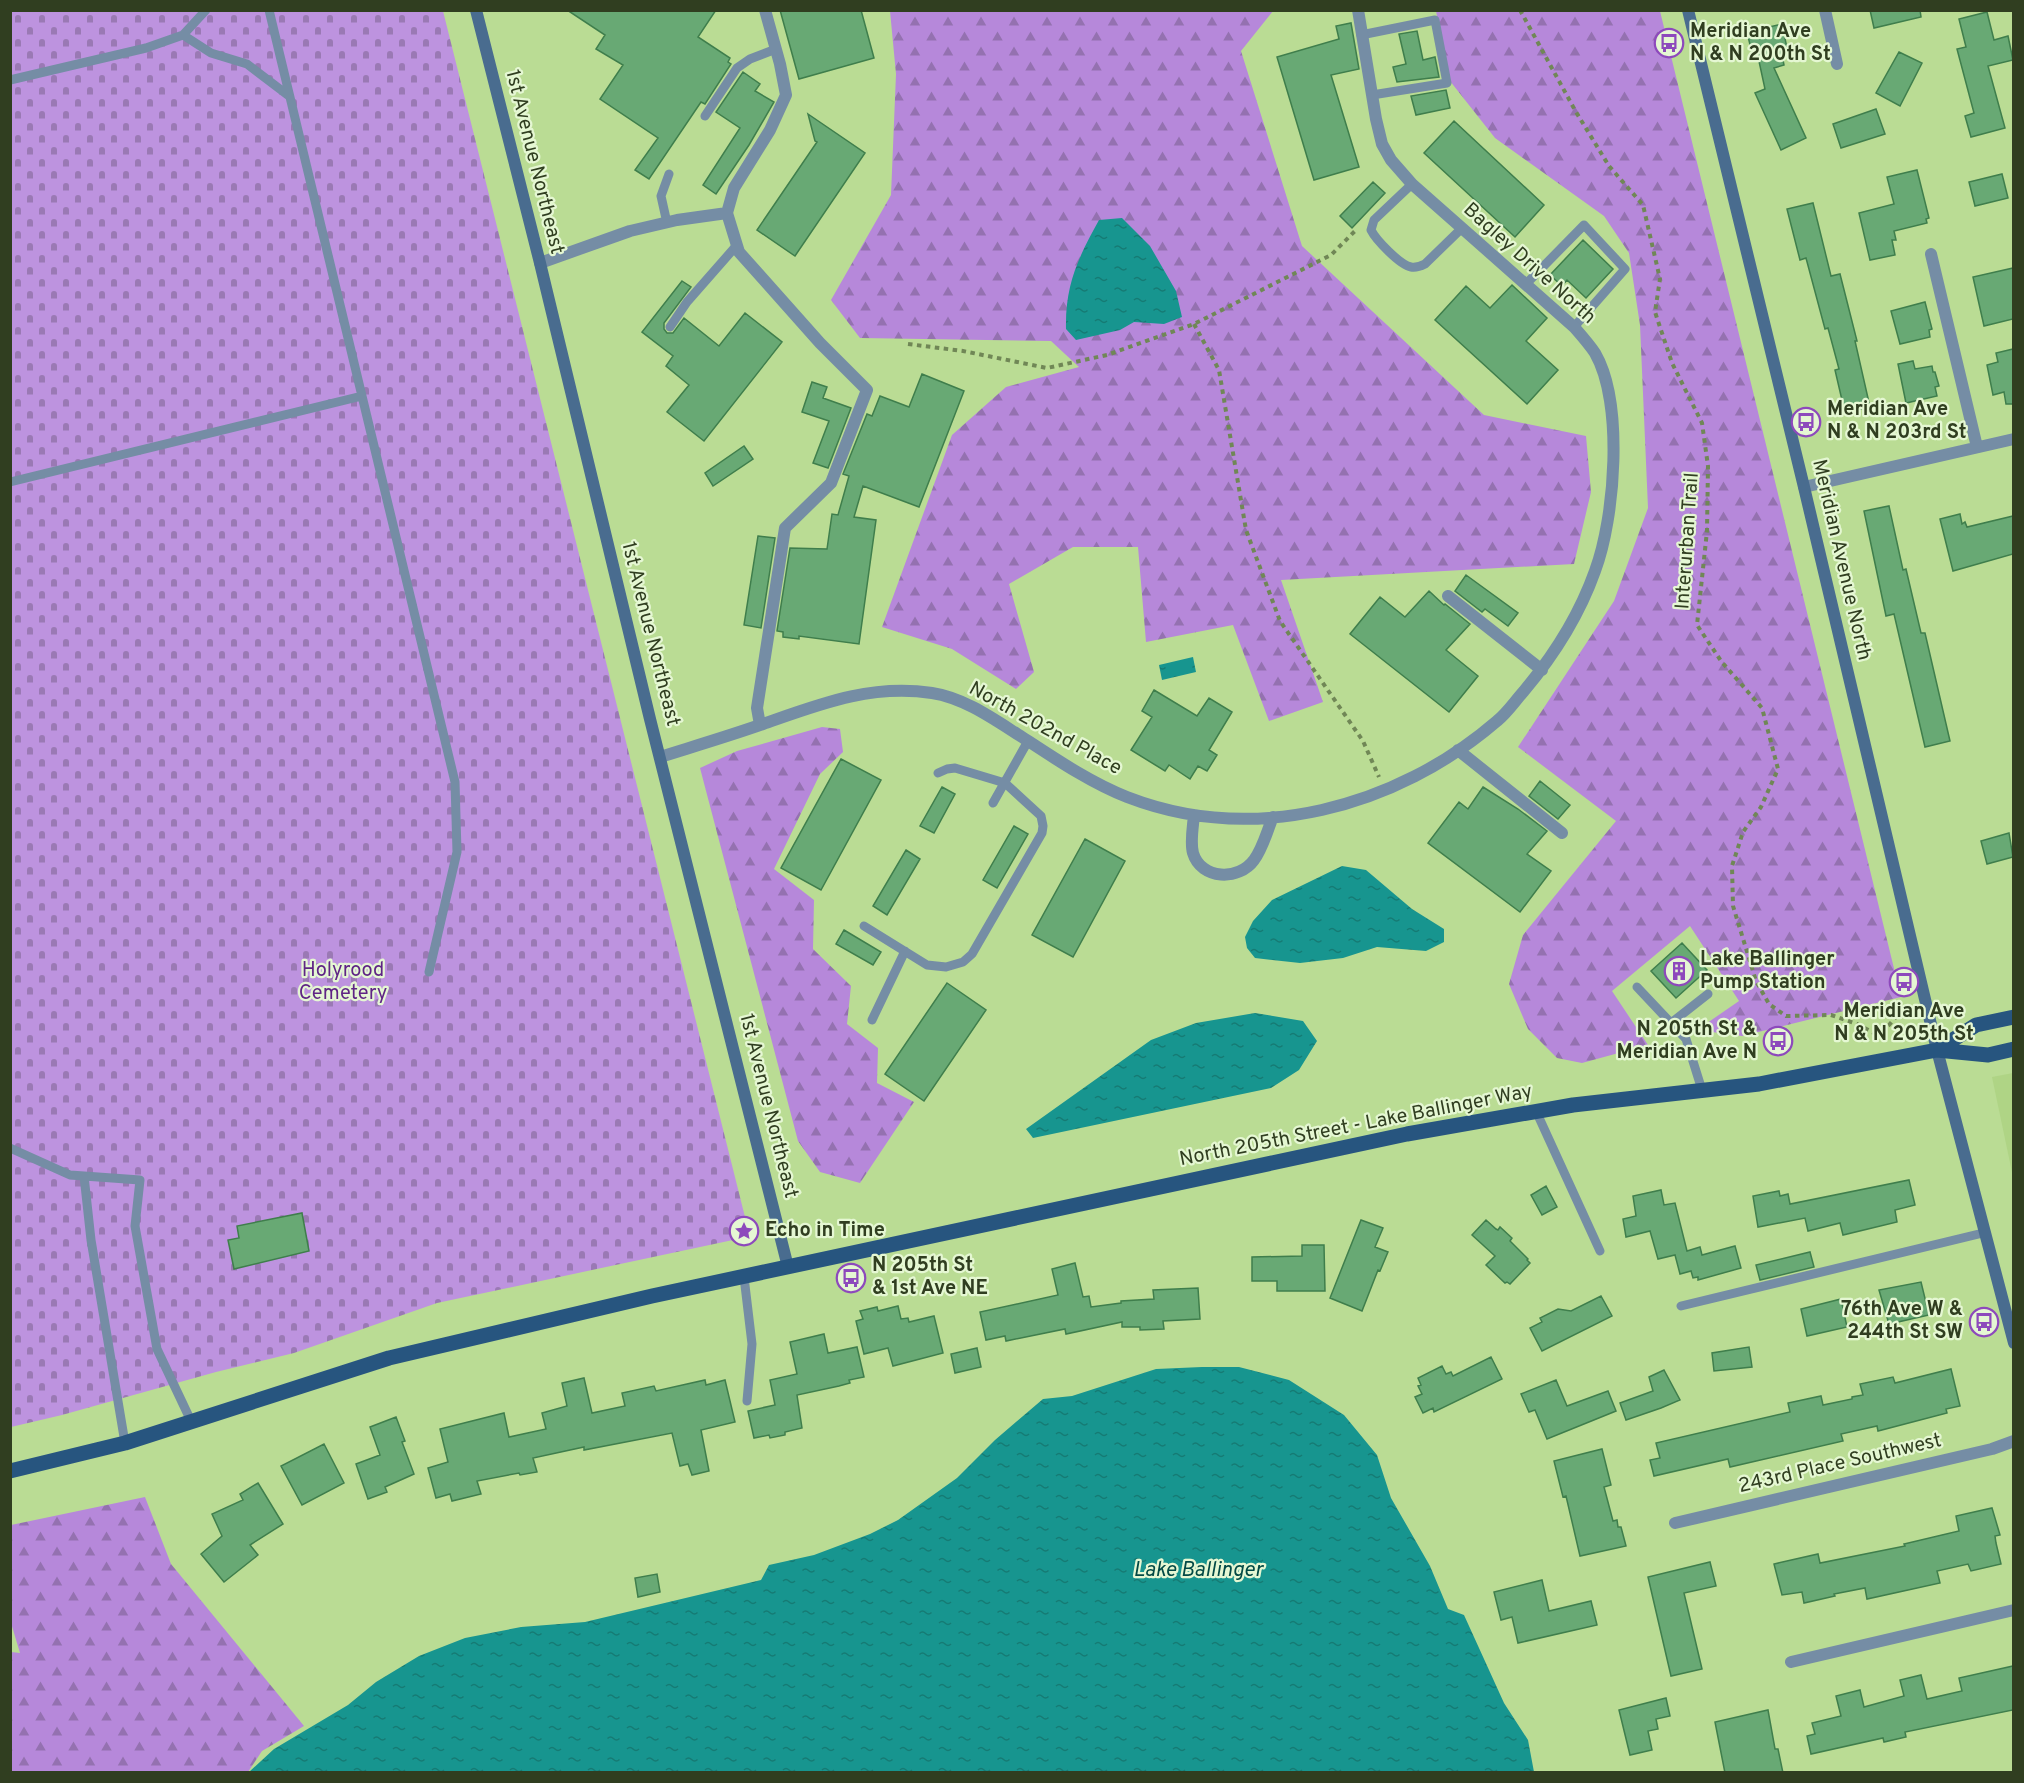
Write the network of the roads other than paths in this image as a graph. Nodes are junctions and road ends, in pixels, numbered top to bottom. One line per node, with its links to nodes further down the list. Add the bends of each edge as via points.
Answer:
1 (206, 10): 8 (lane)
2 (269, 10): 14 (lane)
3 (476, 10): 23 (street, 1st Avenue Northeast)
4 (765, 10): 10 (street)
5 (1358, 10): 9 (street, Bagley Drive North)
6 (1688, 10): 31 (street, Meridian Avenue North)
7 (1825, 10): 11 (street)
8 (183, 35): 12 (lane, via 146,48); 14 (lane, via 211,52 247,64)
9 (1361, 35): 13 (street, Bagley Drive North); 13 (lane, via 1435,20 1447,83)
10 (776, 49): 15 (lane, via 737,68); 18 (street, via 786,95 770,130 734,188)
11 (1837, 64)
12 (10, 80)
13 (1372, 95): 17 (street, Bagley Drive North, via 1382,144)
14 (289, 96): 27 (lane)
15 (705, 116)
16 (669, 174): 19 (lane, via 662,196)
17 (1412, 184): 20 (street, Bagley Drive North); 20 (lane, via 1374,220 1371,230 1379,242 1405,264 1418,267)
18 (727, 213): 19 (street); 21 (street)
19 (667, 223): 23 (street, via 630,231)
20 (1461, 229): 24 (street, Bagley Drive North)
21 (736, 245): 25 (lane); 34 (street, via 820,344 867,390 831,483 785,528 757,708)
22 (1931, 254): 29 (street)
23 (540, 263): 37 (street, 1st Avenue Northeast)
24 (1526, 284): 26 (street, Bagley Drive North); 26 (lane, via 1584,225 1625,269)
25 (669, 327)
26 (1574, 327): 33 (street, Bagley Drive North, via 1595,354 1604,376 1612,428 1612,491 1599,562 1566,635)
27 (362, 396): 30 (lane); 47 (lane, via 455,782 457,852)
28 (2013, 438): 29 (street)
29 (1977, 447): 31 (street)
30 (10, 482)
31 (1804, 487): 54 (street, Meridian Avenue North)
32 (1448, 596): 33 (street)
33 (1542, 670): 36 (street, Bagley Drive North, via 1500,719)
34 (760, 725): 35 (street, North 202nd Place, via 852,695 907,690 938,694 975,708); 37 (street, North 202nd Place)
35 (1028, 741): 39 (lane); 42 (street, North 202nd Place, via 1127,797)
36 (1458, 750): 41 (street, Bagley Drive North, via 1385,791); 44 (street)
37 (660, 757): 61 (street, 1st Avenue Northeast)
38 (938, 773): 39 (lane, via 955,768)
39 (1005, 783): 40 (lane); 46 (lane, via 1041,816 1042,833 972,954 963,962 946,967 927,965)
40 (993, 803)
41 (1345, 804): 43 (street, North 202nd Place)
42 (1194, 815): 43 (street, North 202nd Place, via 1228,820); 43 (street, via 1193,854 1204,868 1223,876 1241,872 1254,861)
43 (1273, 817)
44 (1562, 833)
45 (864, 926): 46 (lane)
46 (905, 951): 51 (lane)
47 (429, 972)
48 (1637, 987): 52 (lane)
49 (1708, 994): 52 (lane)
50 (2013, 1017): 54 (main road, North 205th Street - Lake Ballinger Way, via 1976,1025)
51 (872, 1020)
52 (1671, 1023): 55 (lane, via 1686,1039)
53 (2013, 1049): 54 (main road, North 205th Street - Lake Ballinger Way, via 1988,1055)
54 (1937, 1050): 55 (main road, North 205th Street - Lake Ballinger Way, via 1759,1084); 59 (street, Meridian Avenue North)
55 (1702, 1090): 56 (main road, North 205th Street - Lake Ballinger Way)
56 (1536, 1111): 60 (lane); 61 (main road, North 205th Street - Lake Ballinger Way, via 1407,1134)
57 (10, 1148): 58 (lane, via 70,1176)
58 (84, 1176): 67 (lane, via 140,1180 135,1226 157,1349); 69 (lane)
59 (1983, 1233): 63 (street, Meridian Avenue North); 64 (lane)
60 (1600, 1251)
61 (788, 1267): 62 (main road, North 205th Street - Lake Ballinger Way)
62 (744, 1276): 66 (lane, via 752,1344); 67 (main road, North 205th Street - Lake Ballinger Way, via 389,1358)
63 (2008, 1298): 65 (street, Meridian Avenue North)
64 (1681, 1306)
65 (2013, 1343)
66 (747, 1401)
67 (191, 1421): 69 (main road, North 205th Street - Lake Ballinger Way)
68 (2013, 1441): 71 (street, 243rd Place Southwest)
69 (125, 1443): 70 (main road, North 205th Street - Lake Ballinger Way)
70 (10, 1471)
71 (1675, 1523)
72 (2013, 1610): 73 (street)
73 (1791, 1662)

